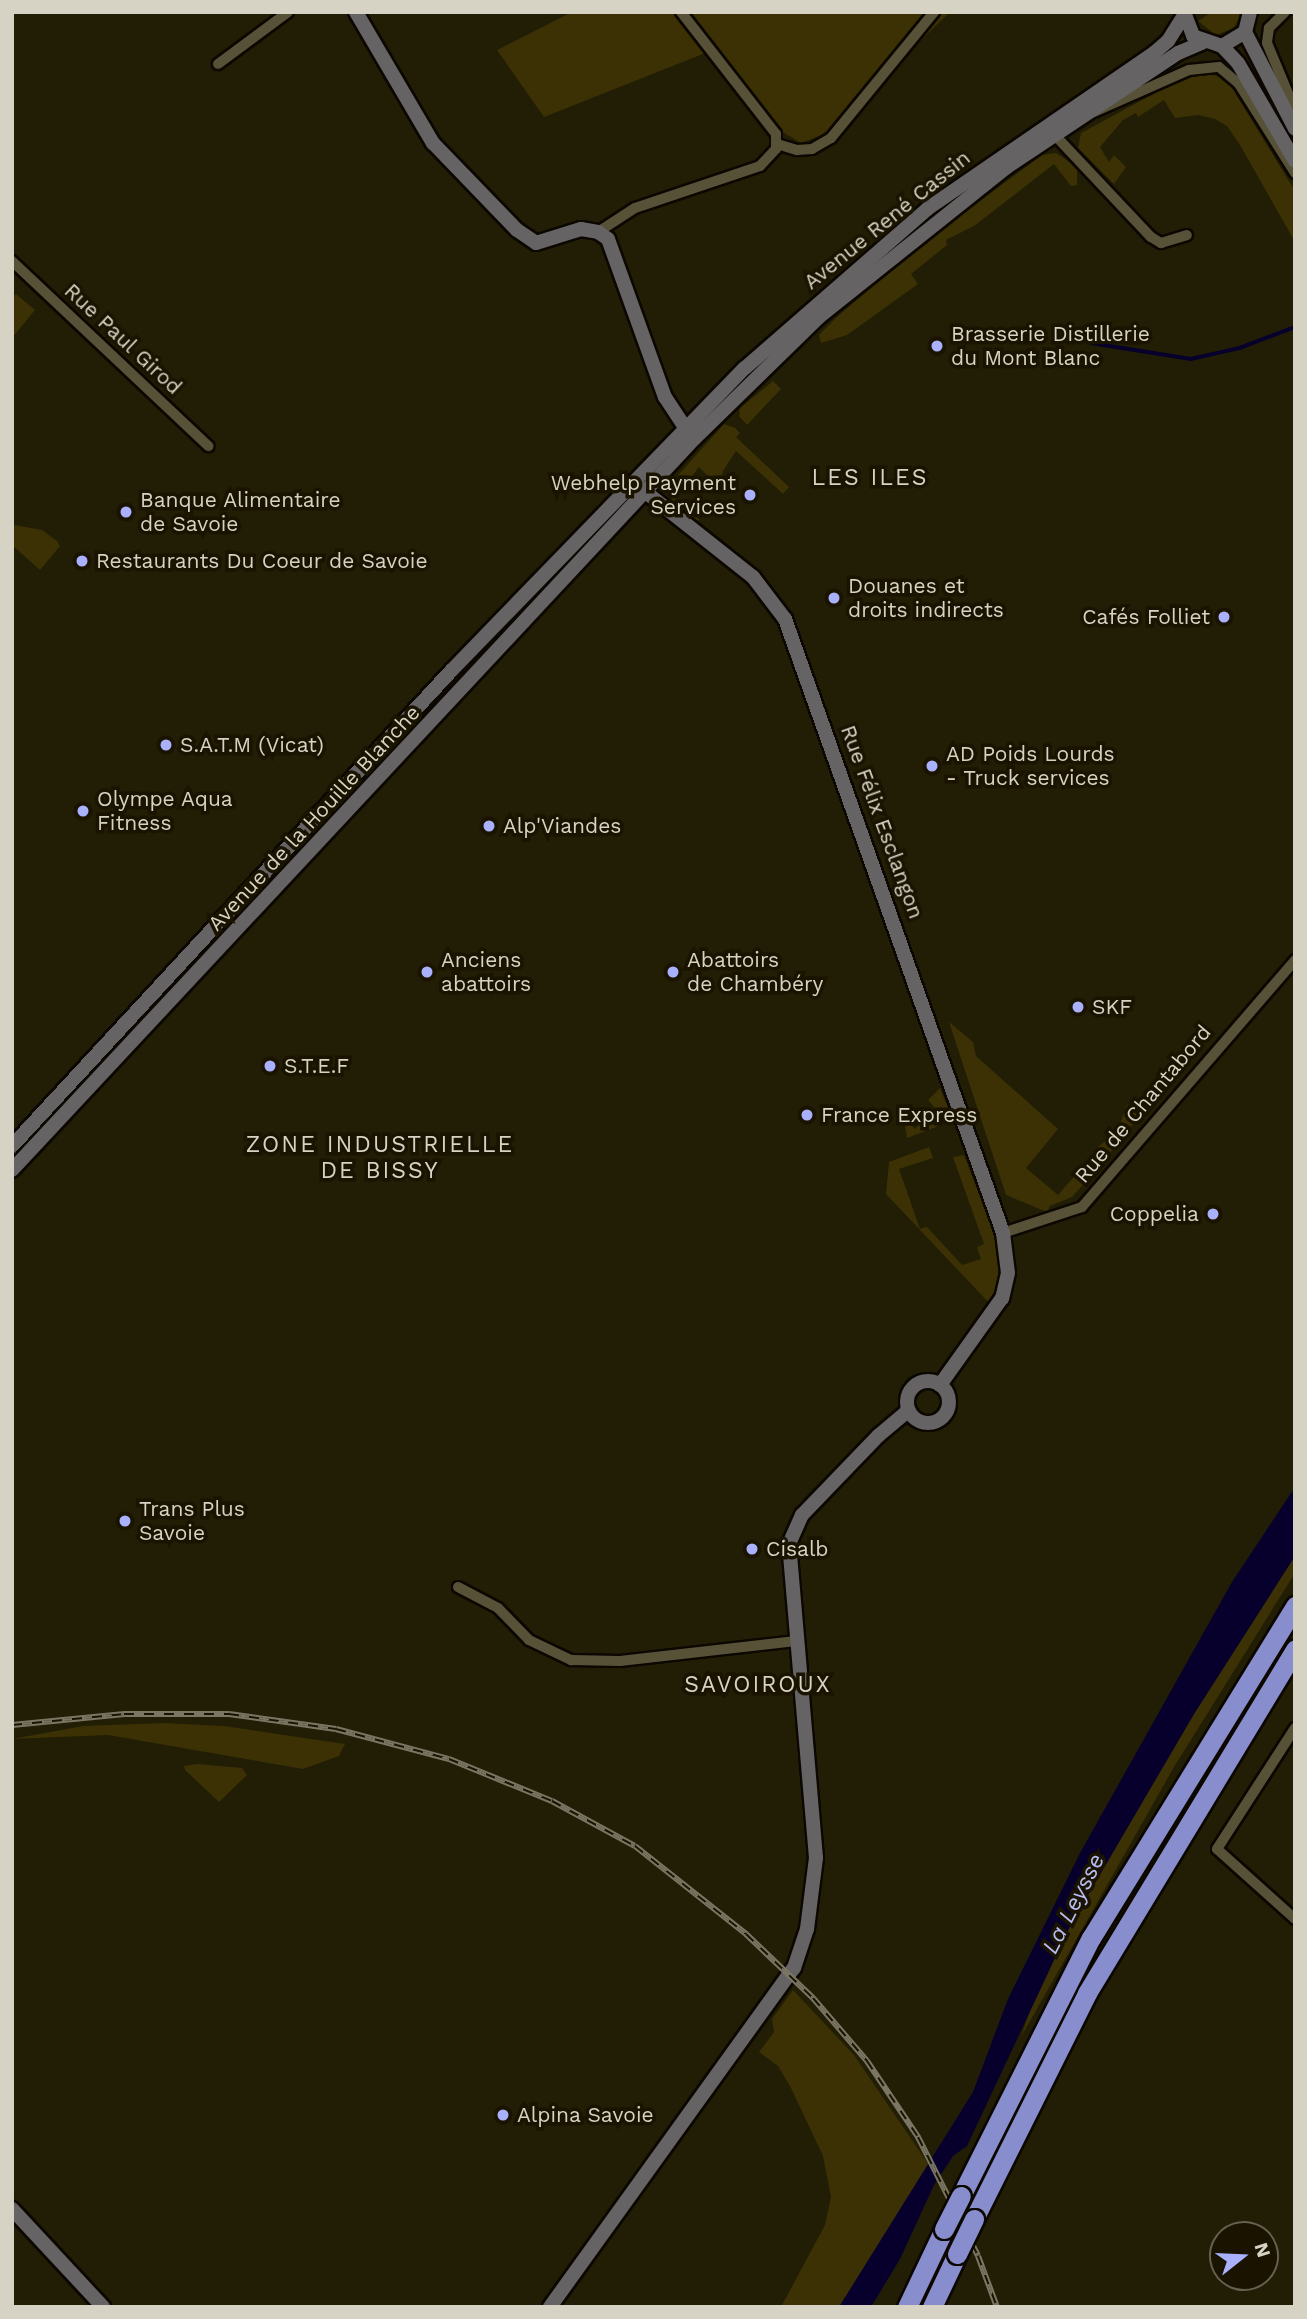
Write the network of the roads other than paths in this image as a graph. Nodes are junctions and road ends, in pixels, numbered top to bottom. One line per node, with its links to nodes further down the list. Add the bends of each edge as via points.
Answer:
1 (288, 12): 11 (street)
2 (356, 12): 19 (main road, via 433,143 517,230 536,243 581,229)
3 (681, 12): 16 (street, via 776,134)
4 (933, 12): 16 (street, via 831,138 812,149)
5 (1285, 12): 12 (street, via 1274,21 1268,36 1273,63)
6 (1184, 14): 9 (main road, via 1193,36); 15 (main road, Avenue René Cassin, via 1168,41)
7 (1253, 14): 8 (main road)
8 (1245, 32): 10 (main road); 14 (main road)
9 (1202, 43): 10 (main road); 13 (main road, Avenue René Cassin, via 1178,53)
10 (1222, 46): 17 (main road, via 1238,63)
11 (218, 64)
12 (1295, 110)
13 (1089, 114): 15 (main road, Avenue René Cassin); 18 (street, Avenue René Cassin, via 1204,65 1231,74)
14 (1295, 129)
15 (1051, 130): 20 (street, via 1151,237 1161,243); 22 (main road, Avenue René Cassin, via 897,233 745,368)
16 (778, 144): 19 (street, via 760,166 635,208)
17 (1295, 160)
18 (1295, 173)
19 (598, 232): 22 (main road, via 612,248 666,397)
20 (1187, 235)
21 (12, 261): 23 (street, Rue Paul Girod)
22 (689, 433): 24 (main road, Avenue René Cassin)
23 (208, 446)
24 (639, 487): 26 (main road, Avenue de la Houille Blanche, via 451,671); 27 (main road, Avenue de la Houille Blanche); 28 (main road, Rue Félix Esclangon, via 754,578 785,619)
25 (1295, 960): 28 (street, Rue de Chantabord, via 1082,1207)
26 (12, 1146)
27 (12, 1170)
28 (1003, 1233): 29 (main road, via 1008,1258 1002,1298)
29 (940, 1385): 30 (main road, via 927,1381 914,1386 907,1398); 30 (main road, via 949,1402 941,1419 923,1423)
30 (908, 1411): 33 (main road, via 878,1436 793,1528 789,1568)
31 (457, 1587): 33 (street, via 498,1608 529,1640 571,1660 620,1661)
32 (1295, 1606): 42 (highway, bridge, via 1159,1822 1047,2020)
33 (796, 1641): 41 (main road, via 816,1858 807,1929 791,1974)
34 (1295, 1649): 43 (highway, bridge, via 1087,1993)
35 (1295, 1728): 36 (street, via 1217,1849)
36 (1295, 1919)
37 (12, 2209): 38 (main road)
38 (62, 2264): 39 (main road); 40 (main road)
39 (95, 2307)
40 (103, 2307)
41 (550, 2307)
42 (907, 2307)
43 (932, 2307)

